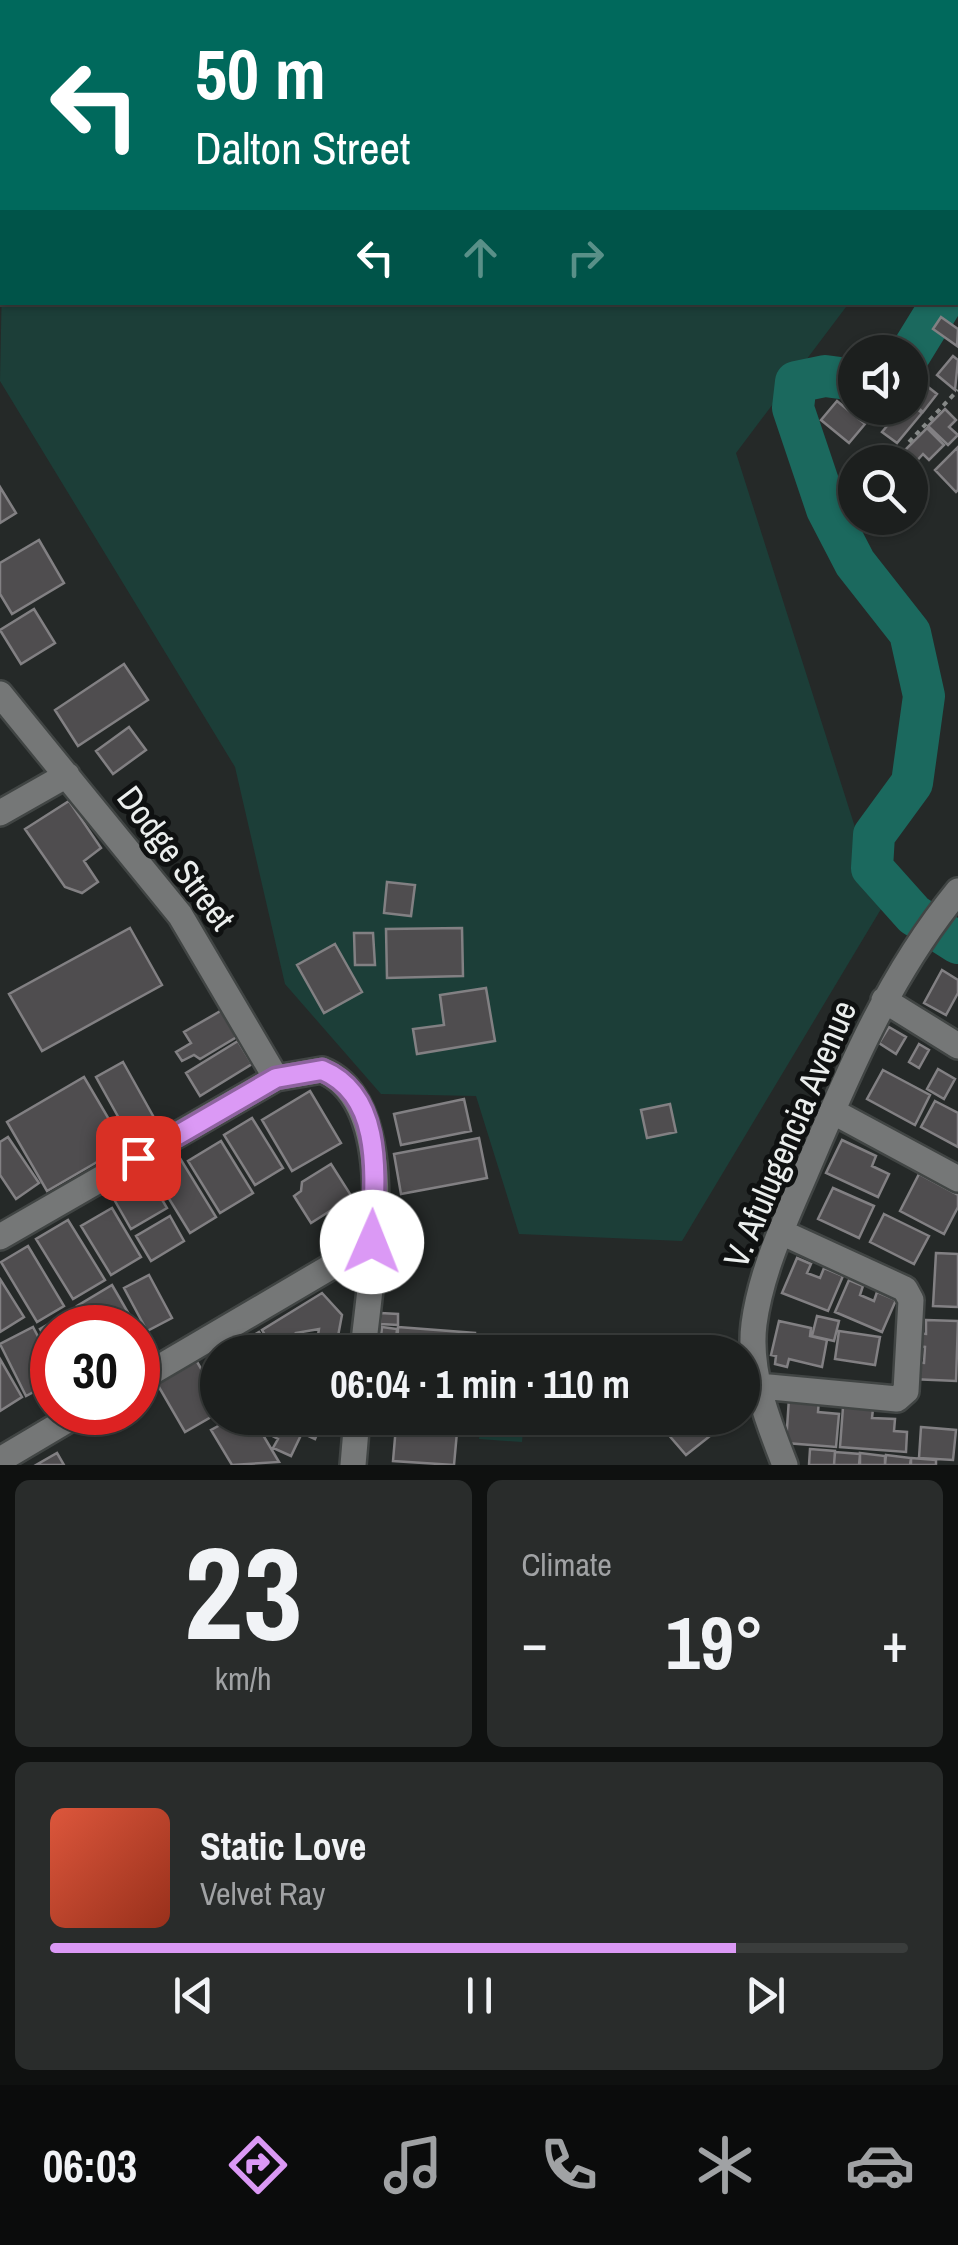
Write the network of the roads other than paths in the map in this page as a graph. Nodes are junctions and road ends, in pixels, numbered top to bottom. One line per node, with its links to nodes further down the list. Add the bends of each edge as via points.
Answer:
1 (0, 694): 2 (street, Dodge Street)
2 (67, 775): 3 (street); 7 (street, Dodge Street, via 180,915)
3 (0, 813)
4 (953, 897): 5 (street, V. Afulugencia Avenue)
5 (884, 1000): 6 (street); 8 (street, V. Afulugencia Avenue)
6 (958, 1046)
7 (276, 1078): 11 (street); 12 (street, via 322,1070 354,1092 372,1139)
8 (832, 1111): 9 (street); 10 (street, V. Afulugencia Avenue)
9 (958, 1179)
10 (781, 1232): 14 (street, V. Afulugencia Avenue); 16 (street, via 905,1289 911,1300 906,1391 897,1399)
11 (0, 1237)
12 (372, 1242): 13 (street); 15 (street)
13 (364, 1335)
14 (755, 1335)
15 (160, 1367)
16 (760, 1386)
17 (760, 1389): 22 (street, V. Afulugencia Avenue)
18 (42, 1435): 20 (street)
19 (353, 1435): 21 (street)
20 (0, 1460)
21 (346, 1460)
22 (785, 1465)

